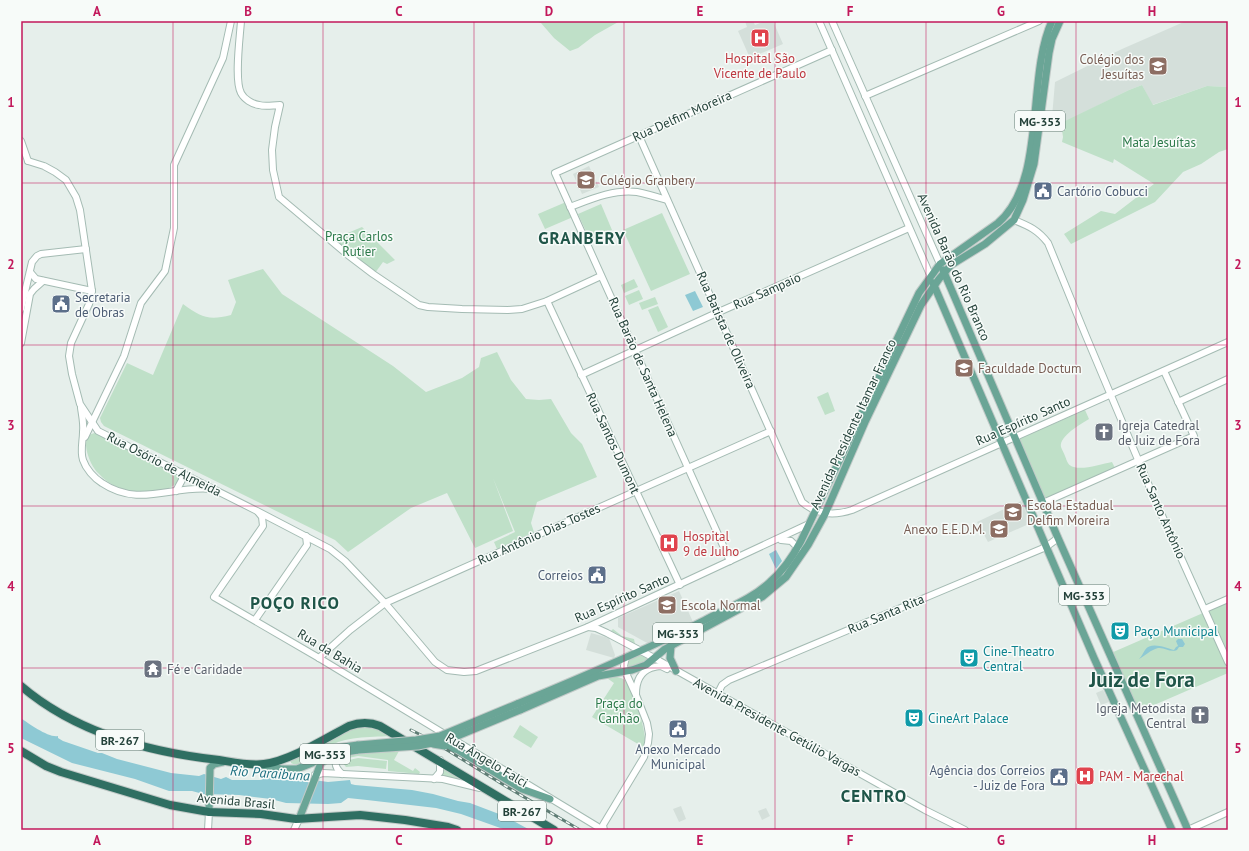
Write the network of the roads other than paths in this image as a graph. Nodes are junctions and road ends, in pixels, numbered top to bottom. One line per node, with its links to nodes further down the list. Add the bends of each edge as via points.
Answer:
1 (231, 21): 46 (street, via 223,58 174,165 174,228 165,271 141,303 124,356)
2 (241, 21): 34 (street, via 238,69 241,93 249,102 258,105 280,105 272,150 279,197 348,255 419,304 428,307 508,310 522,309)
3 (819, 21): 10 (street, Avenida Barão do Rio Branco)
4 (832, 21): 11 (street, Avenida Barão do Rio Branco)
5 (1021, 21): 9 (street)
6 (1039, 21): 9 (street)
7 (1052, 21): 17 (main road, Avenida Presidente Itamar Franco / MG-353, via 1043,48 1034,123)
8 (1060, 21): 20 (main road, Avenida Presidente Itamar Franco / MG-353, via 1052,39 1048,58 1034,164)
9 (1021, 29): 11 (street)
10 (832, 50): 12 (street, Rua Delfim Moreira); 21 (street, Avenida Barão do Rio Branco)
11 (865, 96): 23 (street, Avenida Barão do Rio Branco)
12 (639, 136): 16 (street, Rua Delfim Moreira); 18 (street, Rua Batista de Oliveira)
13 (21, 141): 14 (street)
14 (28, 161): 15 (street); 22 (street, Rua Osório de Almeida, via 55,172 69,185 80,210)
15 (21, 164)
16 (555, 173): 19 (street, Rua Barão de Santa Helena)
17 (1023, 179): 20 (main road, via 1024,185 1013,214); 23 (main road, Avenida Presidente Itamar Franco / MG-353, via 1014,203 1003,218)
18 (667, 200): 19 (street, via 635,192 613,193); 36 (street, Rua Batista de Oliveira)
19 (570, 207): 26 (street, Rua Barão de Santa Helena)
20 (1014, 220): 25 (main road, Avenida Presidente Itamar Franco / MG-353, via 985,244 951,265); 43 (street, Rua Santo Antônio, via 1034,228 1048,243)
21 (910, 228): 27 (street, Avenida Barão do Rio Branco); 36 (street, Rua Sampaio)
22 (86, 249): 24 (street, via 37,256 32,262); 30 (street, Rua Osório de Almeida)
23 (940, 264): 25 (main road, Avenida Barão do Rio Branco); 27 (main road, Avenida Presidente Itamar Franco / MG-353)
24 (30, 272): 28 (street, via 36,279); 31 (street)
25 (944, 273): 29 (main road, Avenida Presidente Itamar Franco); 50 (main road, Avenida Barão do Rio Branco / MG-353)
26 (601, 276): 34 (street); 39 (street, Rua Barão de Santa Helena)
27 (931, 277): 29 (main road, Avenida Barão do Rio Branco); 60 (main road, Avenida Presidente Itamar Franco / MG-353, via 913,303)
28 (43, 281): 30 (street); 31 (street)
29 (935, 285): 32 (main road, Avenida Barão do Rio Branco); 33 (main road, Avenida Presidente Itamar Franco)
30 (92, 291): 45 (street, Rua Osório de Almeida, via 89,304 71,343 69,356)
31 (27, 293): 35 (street); 38 (street)
32 (938, 294): 33 (main road); 52 (main road, Avenida Barão do Rio Branco)
33 (927, 296): 62 (main road, Avenida Presidente Itamar Franco, via 865,422)
34 (547, 301): 41 (street, Rua Santos Dumont)
35 (21, 309)
36 (718, 312): 39 (street, Rua Sampaio); 48 (street, Rua Batista de Oliveira)
37 (1228, 342): 40 (street, Rua Espírito Santo)
38 (21, 343)
39 (635, 350): 41 (street, Rua Sampaio); 54 (street, Rua Barão de Santa Helena)
40 (1164, 371): 43 (street, Rua Espírito Santo); 44 (street)
41 (581, 375): 58 (street, Rua Santos Dumont)
42 (1228, 378): 44 (street)
43 (1111, 395): 50 (street, Rua Espírito Santo); 53 (street, Rua Santo Antônio)
44 (1178, 402): 53 (street, via 1194,436)
45 (80, 404): 47 (street, Rua Osório de Almeida); 51 (street)
46 (95, 414): 47 (street); 49 (street)
47 (91, 422): 49 (street, Rua Osório de Almeida); 51 (street)
48 (771, 431): 54 (street, Rua Antônio Dias Tostes); 60 (street, Rua Batista de Oliveira, via 802,502)
49 (100, 432): 51 (street, via 90,432); 55 (street, Rua Osório de Almeida)
50 (1015, 438): 52 (street, Rua Espírito Santo); 59 (main road, Avenida Barão do Rio Branco / MG-353)
51 (84, 439): 57 (street, via 81,452 86,466 93,476 105,485 135,495)
52 (1002, 443): 62 (street, Rua Espírito Santo, via 852,510); 69 (main road, Avenida Barão do Rio Branco)
53 (1139, 461): 59 (street); 75 (street, Rua Santo Antônio)
54 (688, 468): 58 (street, Rua Antônio Dias Tostes); 71 (street, Rua Barão de Santa Helena)
55 (182, 472): 56 (street, Rua Osório de Almeida); 57 (street, via 181,483)
56 (214, 489): 57 (street); 61 (street, Rua Osório de Almeida)
57 (176, 491)
58 (636, 491): 72 (street, Rua Santos Dumont); 74 (street, Rua Antônio Dias Tostes)
59 (1043, 503): 67 (main road, Avenida Barão do Rio Branco / MG-353)
60 (816, 510): 62 (street, Rua Batista de Oliveira); 64 (main road, Avenida Presidente Itamar Franco / MG-353)
61 (257, 511): 63 (street, Rua Osório de Almeida); 65 (street, via 262,517)
62 (825, 514): 78 (main road, Avenida Presidente Itamar Franco, via 793,569 771,591)
63 (280, 523): 65 (street, via 271,522); 66 (street, Rua Osório de Almeida)
64 (809, 524): 68 (street, Rua Espírito Santo); 70 (main road, Avenida Presidente Itamar Franco / MG-353)
65 (263, 526): 76 (street, Rua da Bahia, via 214,597)
66 (306, 536): 74 (street, Rua Osório de Almeida, via 341,558); 76 (street, via 307,545)
67 (1058, 538): 69 (street, Rua Santa Rita); 114 (main road, Avenida Barão do Rio Branco / MG-353)
68 (777, 540): 70 (street, via 791,541); 71 (street, Rua Espírito Santo)
69 (1046, 546): 88 (street, Rua Santa Rita, via 729,680 722,684); 113 (main road, Avenida Barão do Rio Branco)
70 (798, 548): 79 (main road, Avenida Presidente Itamar Franco / MG-353, via 784,568 755,593 666,640)
71 (730, 561): 72 (street, Rua Espírito Santo)
72 (680, 585): 77 (street, Rua Espírito Santo)
73 (1228, 599): 75 (street)
74 (385, 603): 81 (street, Rua Antônio Dias Tostes); 86 (street, Rua Osório de Almeida, via 435,662 447,670)
75 (1205, 609): 83 (street, Rua Santo Antônio)
76 (255, 620): 81 (street, Rua da Bahia)
77 (588, 627): 79 (street, Avenida Presidente Getúlio Vargas, via 601,630); 86 (street, Rua Espírito Santo)
78 (671, 646): 82 (main road, Avenida Presidente Itamar Franco); 85 (main road, via 670,658)
79 (640, 650): 80 (main road, Avenida Presidente Itamar Franco / MG-353); 82 (street, Avenida Presidente Getúlio Vargas)
80 (626, 657): 84 (street); 90 (main road, Avenida Presidente Itamar Franco / MG-353)
81 (319, 658): 91 (street, Rua da Bahia)
82 (656, 659): 84 (main road, Avenida Presidente Itamar Franco, via 640,668); 85 (street, Avenida Presidente Getúlio Vargas)
83 (1228, 662)
84 (625, 671): 89 (street); 90 (main road, Avenida Presidente Itamar Franco, via 598,676)
85 (676, 671): 88 (street, Avenida Presidente Getúlio Vargas); 89 (street, via 658,666 649,669 640,676)
86 (474, 672)
87 (21, 686): 97 (highway, BR-267, via 51,708 92,730 170,754)
88 (718, 693): 112 (street, Avenida Presidente Getúlio Vargas)
89 (636, 695): 111 (street, via 647,723 647,750 605,821)
90 (518, 707): 92 (main road, bridge, via 450,739); 93 (main road, MG-353, bridge, via 440,736)
91 (433, 727): 103 (street, Rua Ângelo Falci)
92 (431, 744): 93 (main road, bridge, via 410,747); 103 (main road, bridge, via 458,750 522,789)
93 (358, 747): 95 (main road); 98 (main road, MG-353, via 336,748 312,763 294,770 281,770)
94 (21, 752): 104 (highway, Avenida Brasil, via 46,766 86,780 170,805)
95 (342, 752): 99 (street, via 335,762 336,768); 100 (main road, via 324,760)
96 (440, 760): 98 (highway, BR-267, via 374,723 365,723 349,726 291,756); 101 (street, via 440,772); 102 (highway, BR-267)
97 (232, 762): 98 (highway, BR-267); 104 (main road, BR-267, via 216,763 210,768)
98 (262, 765)
99 (342, 774): 100 (street, via 323,773); 101 (street)
100 (315, 777): 106 (main road)
101 (434, 779): 102 (street, via 451,780)
102 (490, 791): 110 (highway, BR-267)
103 (550, 799): 111 (street, Rua Ângelo Falci)
104 (209, 808): 106 (highway, Avenida Brasil); 107 (street)
105 (1228, 812): 114 (street)
106 (299, 819): 108 (street); 109 (highway, Avenida Brasil, via 360,815)
107 (208, 830)
108 (294, 830)
109 (457, 830)
110 (554, 830)
111 (604, 830)
112 (965, 830)
113 (1172, 830)
114 (1188, 830)

